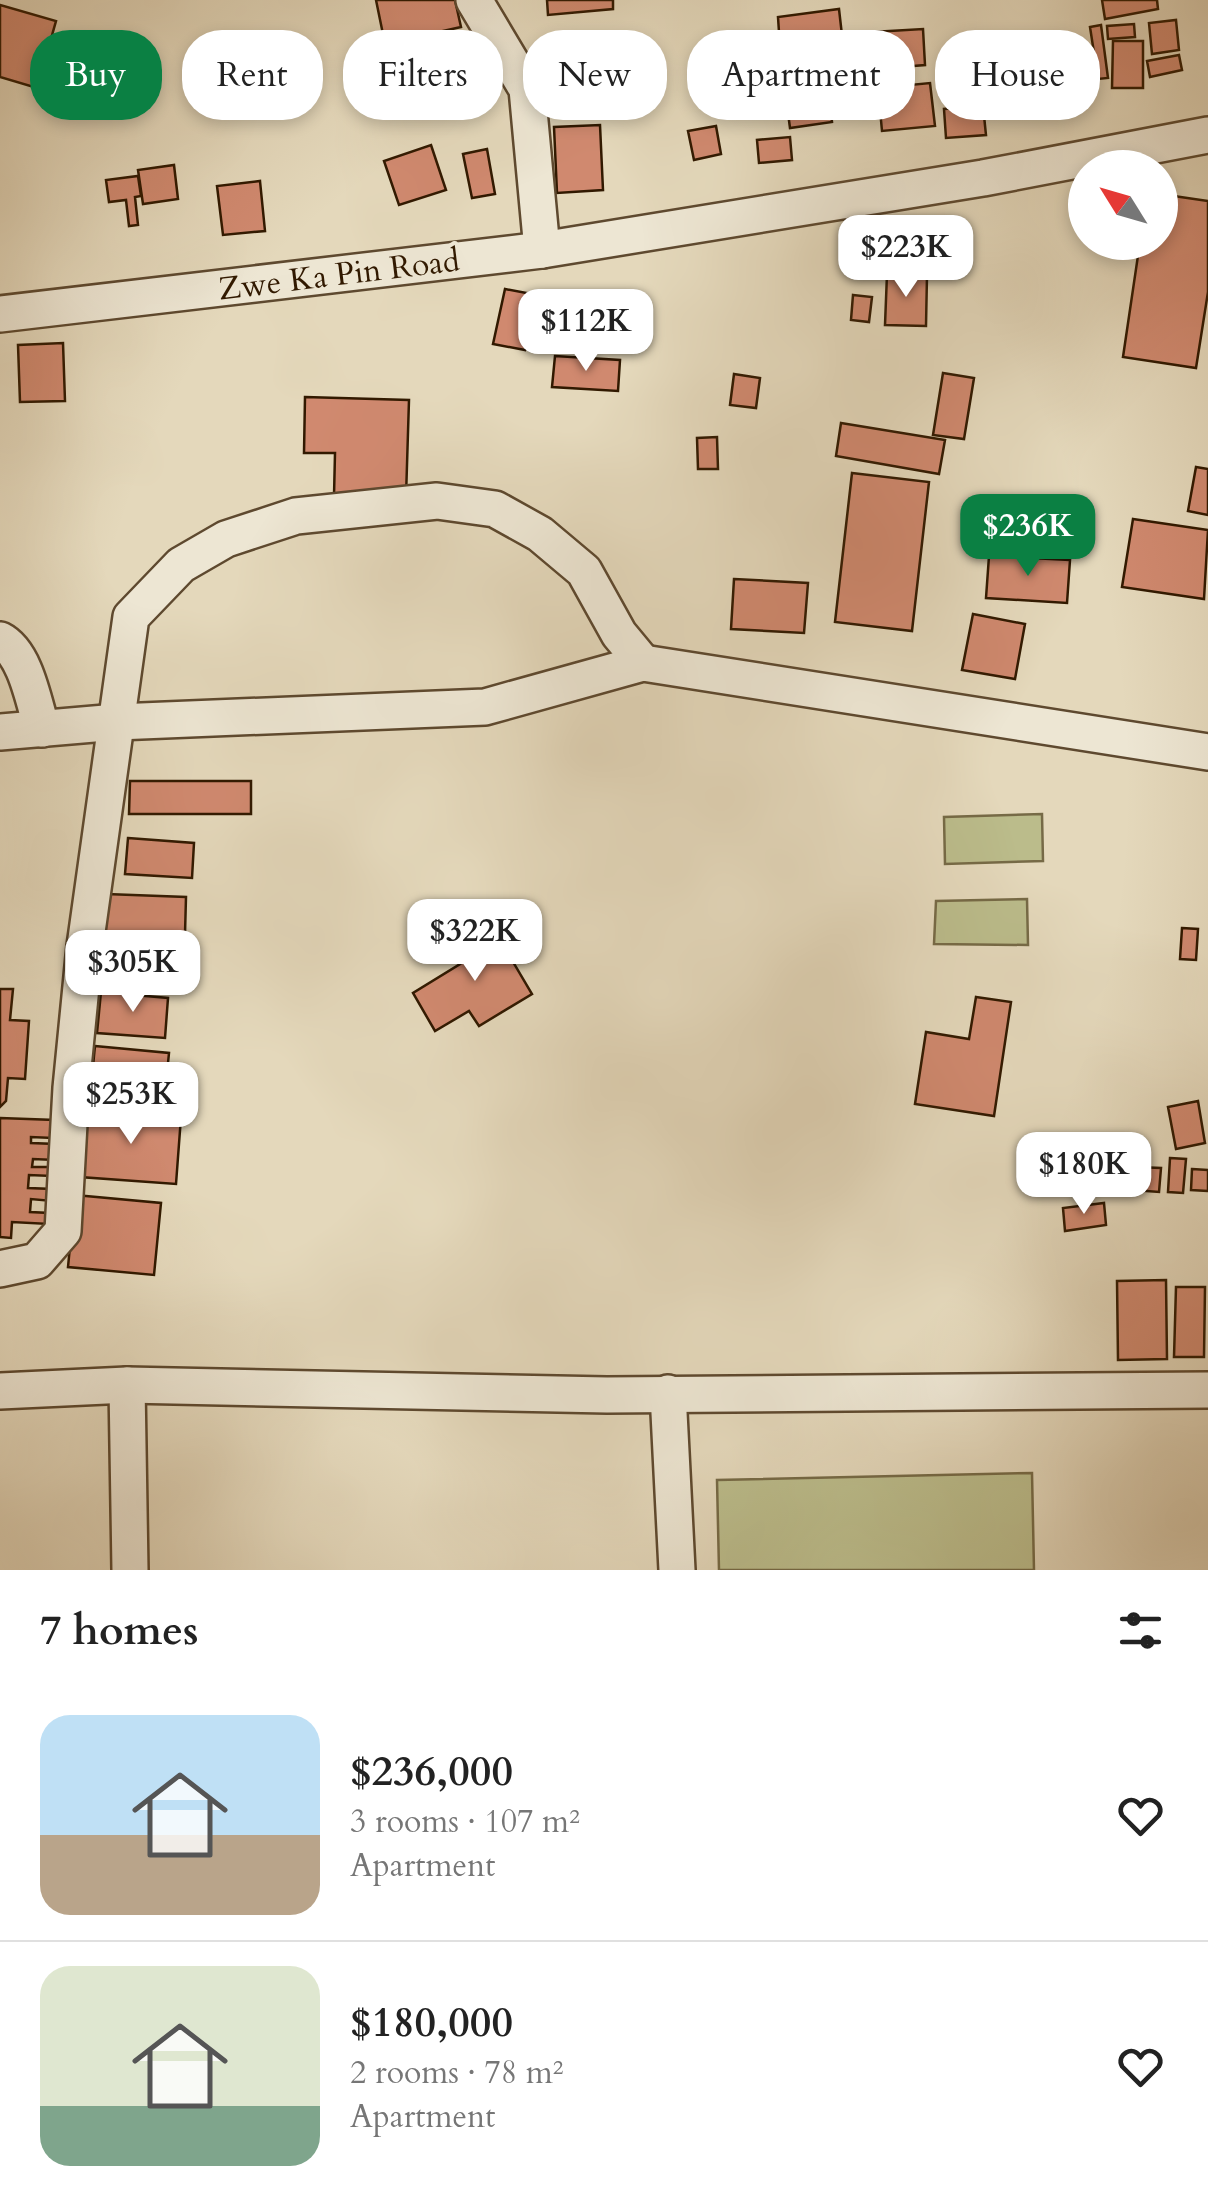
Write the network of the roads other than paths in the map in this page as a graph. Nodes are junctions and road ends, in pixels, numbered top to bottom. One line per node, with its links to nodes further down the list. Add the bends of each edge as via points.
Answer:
1 (474, 0): 3 (street, via 527,89)
2 (1208, 135): 3 (street, Zwe Ka Pin Road)
3 (542, 250): 4 (street, Zwe Ka Pin Road)
4 (0, 314)
5 (0, 640): 8 (street, via 22,667)
6 (643, 663): 7 (street, via 485,707); 7 (street, via 584,571 540,534 495,509 437,500 296,516 226,539 181,565 130,617); 10 (street)
7 (116, 722): 8 (street); 11 (street, via 81,982 63,1232 37,1261)
8 (42, 730): 9 (street)
9 (0, 732)
10 (1208, 752)
11 (0, 1269)
12 (127, 1385): 14 (street); 15 (street); 16 (street)
13 (1208, 1390): 15 (street)
14 (0, 1391)
15 (668, 1393): 17 (street)
16 (130, 1570)
17 (677, 1570)

